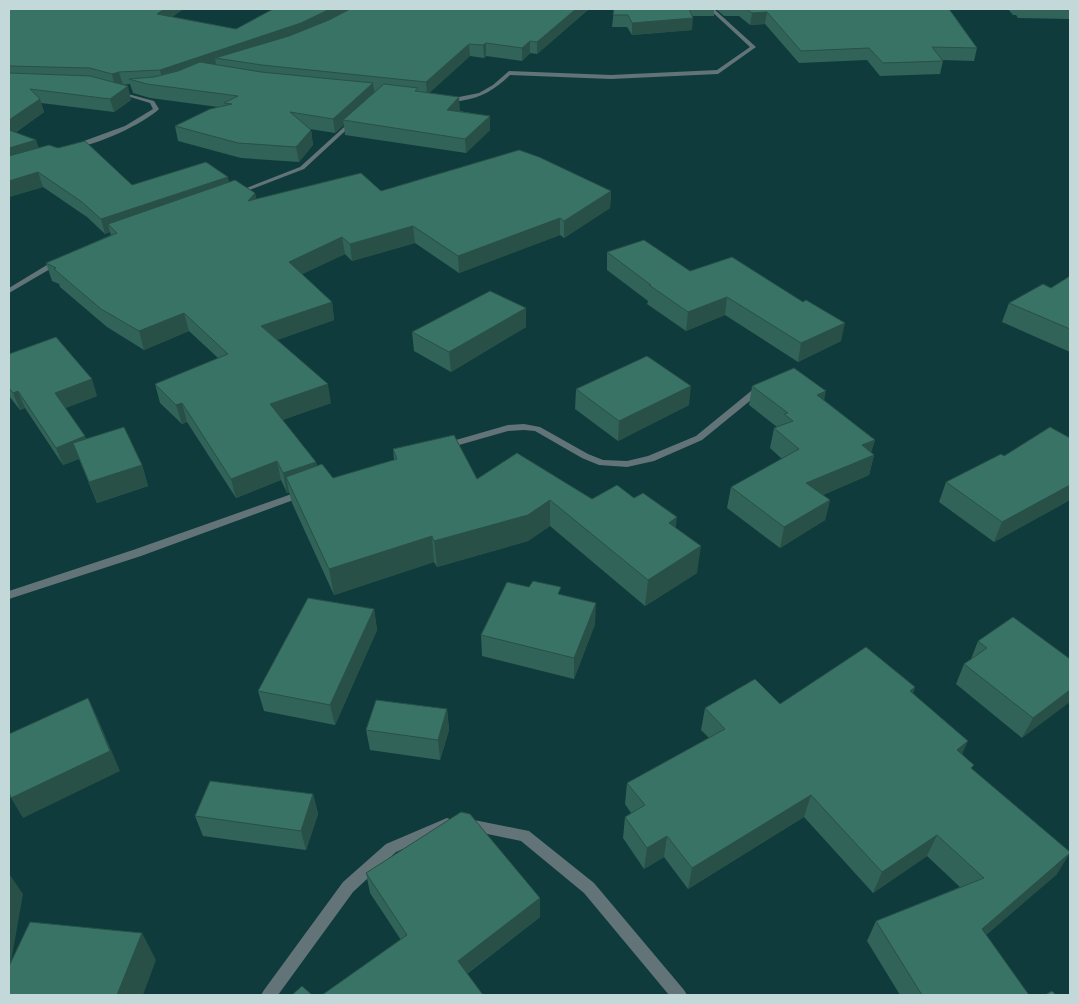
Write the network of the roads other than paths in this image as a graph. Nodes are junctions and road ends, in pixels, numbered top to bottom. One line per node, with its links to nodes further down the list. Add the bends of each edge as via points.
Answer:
1 (711, 9): 3 (street, via 753,47 718,72 611,77 509,73 495,88 468,99)
2 (131, 89): 5 (street, via 111,89 152,102 156,109 143,120 121,130)
3 (442, 100)
4 (362, 113): 6 (street, via 302,168)
5 (70, 148)
6 (226, 197)
7 (69, 256): 8 (street)
8 (9, 291)
9 (761, 388): 10 (street, via 699,438 651,459 627,464 602,463 536,429 524,427 508,428)
10 (432, 449)
11 (310, 490): 12 (street, via 137,553)
12 (9, 595)
13 (269, 995): 14 (street, via 348,887 391,848 452,822 524,835 589,888)
14 (679, 995)

